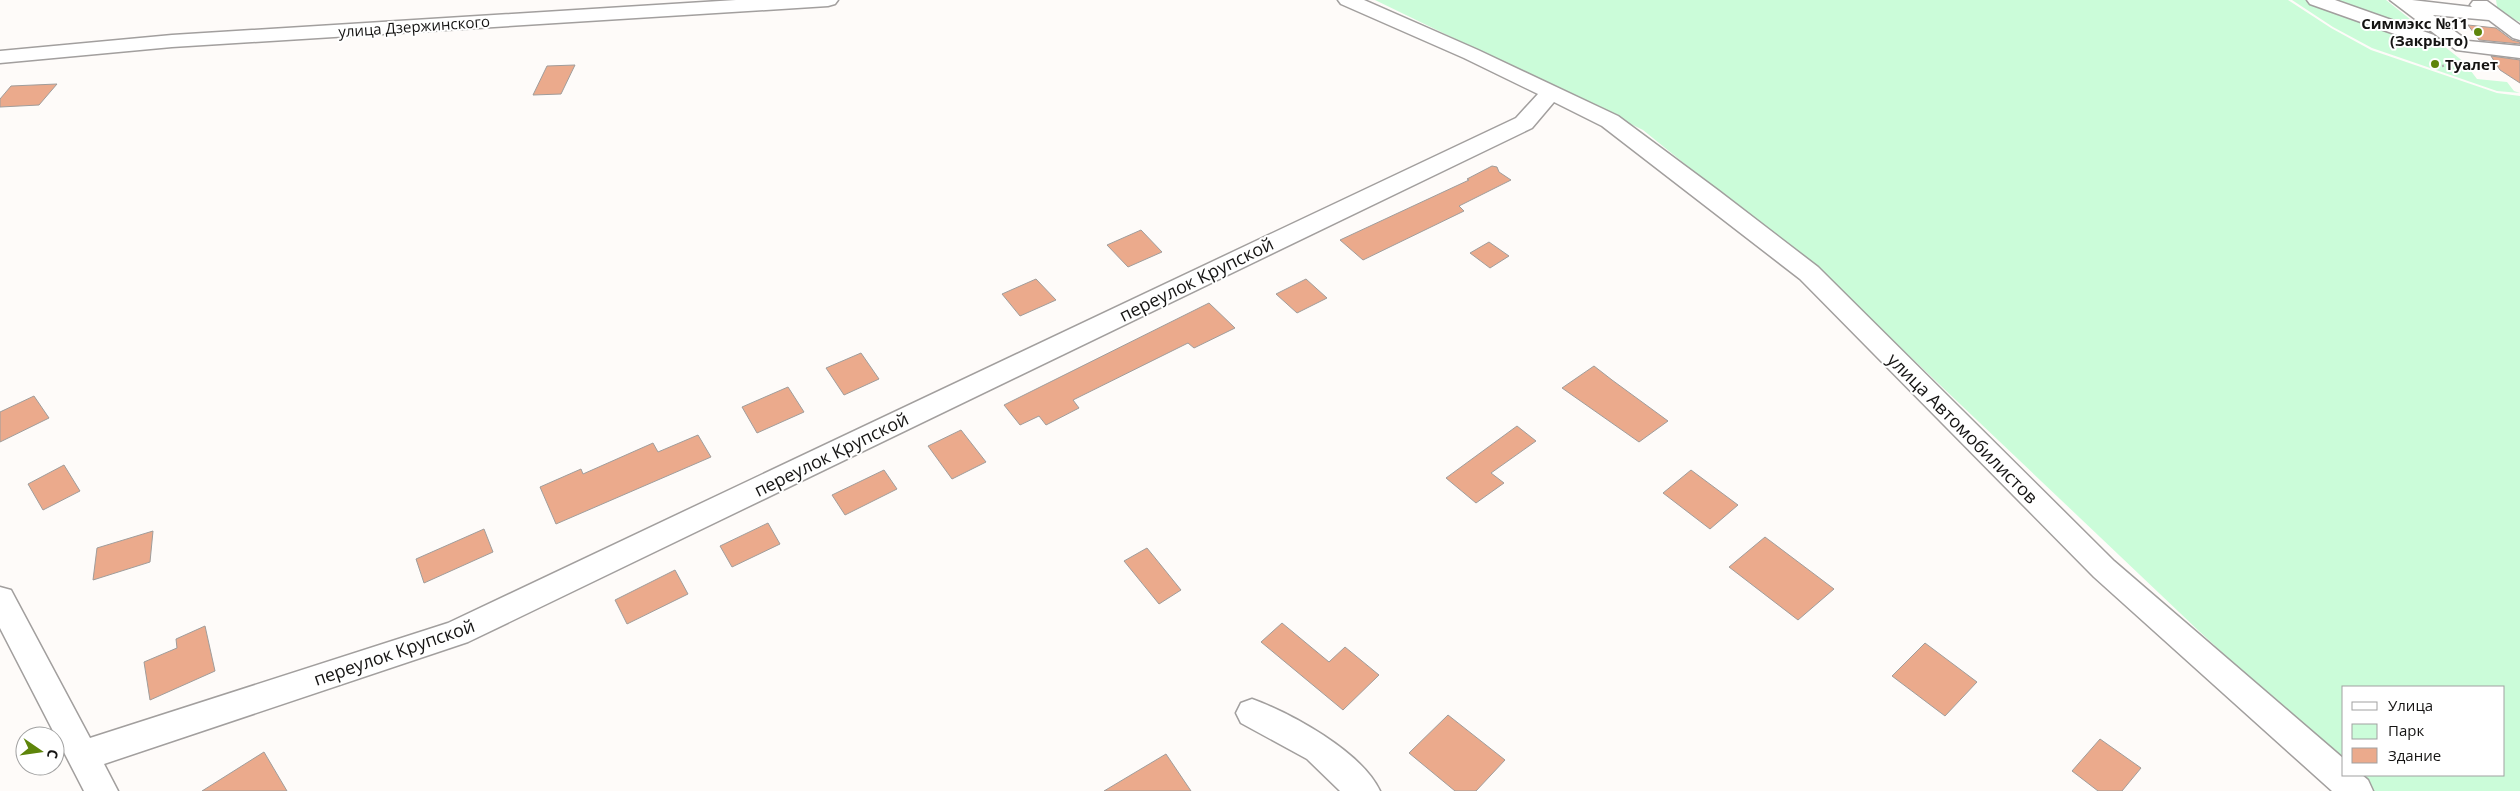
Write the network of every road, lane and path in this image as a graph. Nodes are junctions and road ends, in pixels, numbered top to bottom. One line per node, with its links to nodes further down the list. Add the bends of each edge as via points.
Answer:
1 (828, 0): 10 (street, улица Дзержинского, via 172,41)
2 (1348, 0): 11 (street, улица Автомобилистов)
3 (2317, 0): 7 (street)
4 (2405, 4): 6 (street); 9 (street, via 2463,46)
5 (2473, 6): 6 (street); 8 (street); 8 (street, via 2493,15)
6 (2432, 9): 9 (street)
7 (2428, 39)
8 (2520, 46): 9 (street)
9 (2484, 48)
10 (0, 57)
11 (1551, 92): 14 (street, переулок Крупской, via 1524,123 457,633); 17 (street, улица Автомобилистов, via 1610,121 1809,274 2104,569)
12 (0, 599): 14 (street)
13 (1252, 713): 16 (street, via 1319,749)
14 (82, 756): 15 (street)
15 (101, 791)
16 (1363, 791)
17 (2356, 791)

